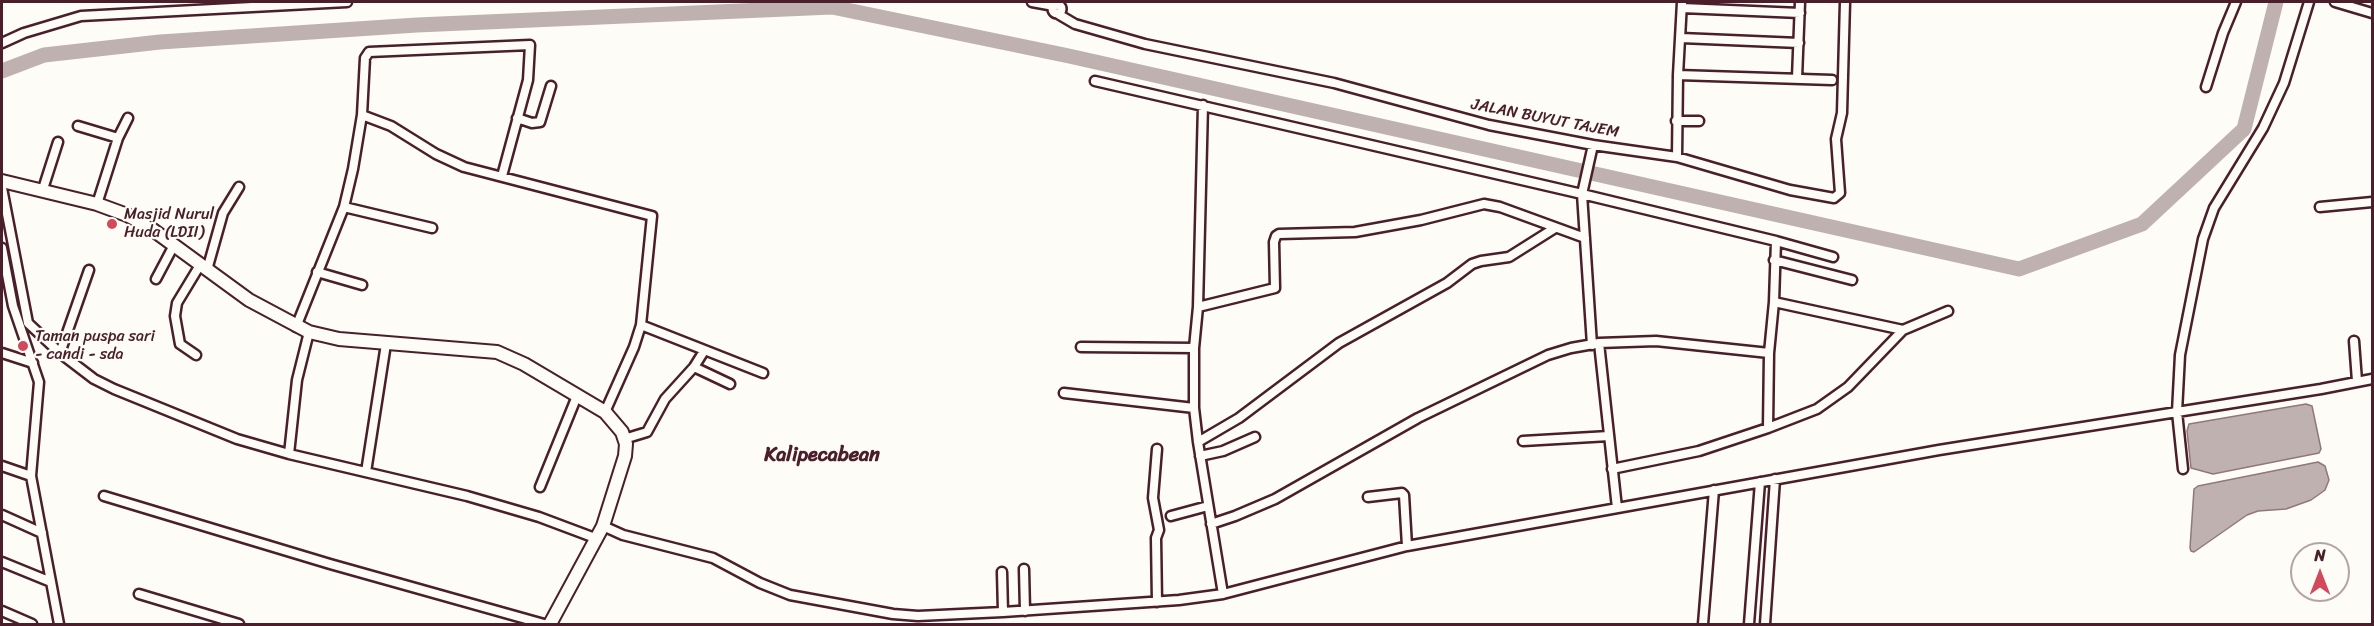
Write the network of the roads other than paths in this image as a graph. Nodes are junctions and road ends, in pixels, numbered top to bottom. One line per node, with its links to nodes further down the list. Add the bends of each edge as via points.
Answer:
1 (347, 2): 13 (street, via 81,16)
2 (1032, 2): 9 (street, JALAN BUYUT TAJEM)
3 (1800, 2): 10 (street)
4 (1845, 2): 31 (street, JALAN BUYUT TAJEM, via 1842,113 1836,140 1838,196 1790,190)
5 (2236, 2): 20 (street)
6 (2309, 2): 85 (street, via 2284,83 2263,128 2214,208 2203,239 2180,356)
7 (2335, 2): 11 (street)
8 (1682, 5): 10 (street); 12 (street)
9 (1059, 7): 30 (street, JALAN BUYUT TAJEM, via 1075,24 1145,44 1334,83 1449,116)
10 (1800, 13): 14 (street)
11 (2373, 13)
12 (1681, 38): 14 (street); 15 (street)
13 (2, 43)
14 (1798, 43): 16 (street)
15 (1678, 75): 16 (street); 25 (street)
16 (1797, 78): 17 (street)
17 (1832, 80)
18 (1095, 81): 21 (street)
19 (550, 86): 24 (street, via 540,122)
20 (2206, 87)
21 (1203, 105): 37 (street); 57 (street)
22 (362, 115): 24 (street, via 365,58 369,52 527,44 531,48 528,80); 32 (street, via 391,126 457,164); 40 (street)
23 (128, 118): 28 (street)
24 (517, 118): 32 (street)
25 (1676, 121): 26 (street); 31 (street)
26 (1699, 121)
27 (78, 126): 28 (street)
28 (118, 138): 39 (street)
29 (58, 142): 36 (street)
30 (1592, 149): 31 (street, JALAN BUYUT TAJEM); 37 (street)
31 (1677, 157)
32 (502, 176): 59 (street, via 652,216)
33 (2, 181): 36 (street)
34 (239, 187): 50 (street, via 224,213)
35 (2, 188): 61 (street, via 26,318)
36 (44, 189): 39 (street)
37 (1582, 192): 44 (street); 45 (street)
38 (2373, 202): 41 (street)
39 (97, 204): 46 (street, via 137,220)
40 (344, 207): 42 (street); 52 (street)
41 (2320, 207)
42 (432, 228)
43 (1556, 228): 44 (street); 57 (street, via 1484,204 1355,232 1279,234 1274,242 1275,288); 91 (street, via 1509,257 1472,264 1447,283 1339,343 1239,418)
44 (1585, 238): 67 (street)
45 (1776, 241): 48 (street); 49 (street)
46 (174, 245): 50 (street); 53 (street)
47 (2, 248): 64 (street)
48 (1833, 257)
49 (1774, 260): 54 (street); 56 (street)
50 (204, 267): 60 (street, via 249,300); 74 (street, via 177,303 175,316 180,344)
51 (89, 270): 72 (street)
52 (317, 272): 55 (street); 60 (street)
53 (156, 279)
54 (1852, 280)
55 (362, 285)
56 (1774, 302): 62 (street); 73 (street)
57 (1198, 307): 69 (street)
58 (1948, 312): 62 (street)
59 (641, 325): 70 (street); 84 (street)
60 (296, 327): 63 (street)
61 (32, 328): 64 (street); 72 (street)
62 (1903, 330): 86 (street, via 1835,397 1817,409)
63 (309, 332): 66 (street); 93 (street, via 297,380)
64 (24, 340): 75 (street)
65 (2354, 341): 79 (street)
66 (386, 344): 82 (street, via 497,352); 98 (street)
67 (1595, 344): 73 (street, via 1656,341); 87 (street); 110 (street, via 1548,355 1418,418 1275,499)
68 (1081, 347): 69 (street)
69 (1194, 348): 83 (street)
70 (704, 351): 76 (street); 77 (street)
71 (2, 353): 75 (street)
72 (60, 353): 93 (street, via 114,389 237,439)
73 (1769, 353): 86 (street)
74 (196, 355)
75 (33, 363): 99 (street, via 39,382)
76 (694, 367): 80 (street); 89 (street, via 665,399 647,432)
77 (762, 372)
78 (2373, 379): 79 (street)
79 (2357, 381): 85 (street)
80 (730, 384)
81 (1064, 393): 83 (street)
82 (577, 396): 84 (street); 102 (street)
83 (1194, 408): 91 (street)
84 (605, 412): 89 (street)
85 (2174, 412): 97 (street); 100 (street)
86 (1768, 428): 96 (street, via 1699,451)
87 (1609, 436): 90 (street); 96 (street)
88 (1255, 437): 94 (street)
89 (624, 439): 111 (street, via 625,456)
90 (1522, 441)
91 (1198, 442): 94 (street)
92 (1157, 449): 123 (street, via 1153,498 1159,530)
93 (289, 454): 98 (street)
94 (1200, 456): 106 (street)
95 (2, 466): 99 (street)
96 (1612, 469): 107 (street)
97 (2183, 469)
98 (366, 472): 113 (street, via 467,496)
99 (31, 476): 112 (street)
100 (1775, 480): 101 (street); 115 (street)
101 (1760, 482): 103 (street); 114 (street)
102 (540, 487)
103 (1714, 490): 107 (street); 132 (street)
104 (104, 496): 130 (street)
105 (1368, 497): 116 (street, via 1404,495)
106 (1208, 507): 109 (street); 110 (street)
107 (1613, 508): 116 (street)
108 (2, 515): 112 (street)
109 (1171, 516)
110 (1210, 524): 122 (street)
111 (603, 526): 113 (street); 126 (street, via 623,535 713,558 759,584 790,594 893,614)
112 (42, 533): 120 (street)
113 (595, 538): 131 (street)
114 (1755, 539): 115 (street); 133 (street)
115 (1770, 540): 134 (street)
116 (1407, 546): 122 (street)
117 (2, 562): 120 (street)
118 (1024, 569): 125 (street)
119 (1002, 572): 126 (street)
120 (51, 582): 128 (street)
121 (139, 594): 129 (street)
122 (1223, 594): 123 (street)
123 (1157, 602): 125 (street)
124 (2, 611): 127 (street)
125 (1025, 611): 126 (street)
126 (1003, 612)
127 (32, 624)
128 (59, 624)
129 (239, 624)
130 (544, 624)
131 (550, 624)
132 (1703, 624)
133 (1749, 624)
134 (1765, 624)

